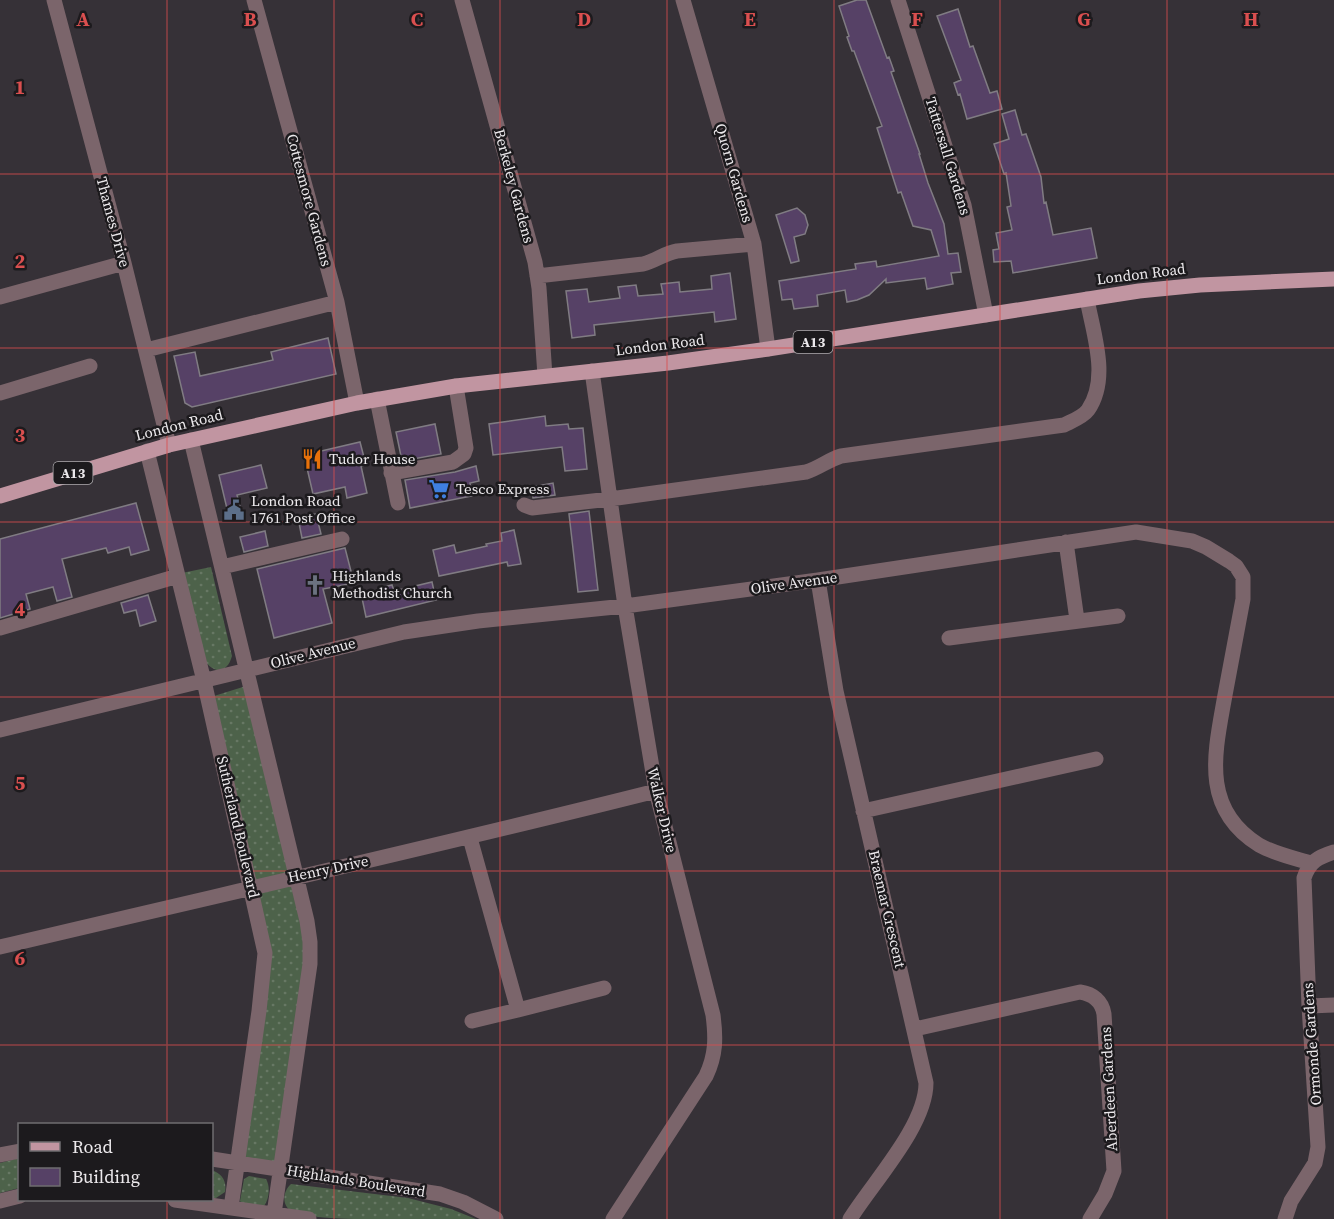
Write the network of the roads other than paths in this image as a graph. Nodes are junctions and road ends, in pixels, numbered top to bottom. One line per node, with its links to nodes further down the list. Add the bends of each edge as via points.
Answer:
1 (54, 0): 7 (street, Thames Drive)
2 (254, 0): 12 (street, Cottesmore Gardens)
3 (462, 0): 8 (street, Berkeley Gardens)
4 (683, 0): 6 (street, Quorn Gardens)
5 (897, 0): 13 (street, Tattersall Gardens, via 964,205)
6 (754, 244): 8 (street, via 669,252 643,264); 14 (street, Quorn Gardens)
7 (124, 263): 10 (street); 15 (street, Thames Drive)
8 (537, 276): 18 (street, Berkeley Gardens)
9 (1334, 279): 11 (main road, London Road / A13, via 1200,285)
10 (0, 297)
11 (1087, 299): 13 (main road, London Road / A13); 28 (street, via 1099,378 1088,410 1064,425 841,456 806,472)
12 (338, 302): 15 (street); 22 (street, Cottesmore Gardens)
13 (986, 315): 14 (main road, London Road / A13)
14 (768, 349): 17 (main road, London Road / A13)
15 (146, 350): 24 (street, Thames Drive)
16 (90, 366): 20 (street)
17 (592, 371): 18 (main road, London Road / A13); 28 (street, Walker Drive)
18 (545, 376): 19 (main road, London Road / A13)
19 (456, 386): 21 (main road, London Road / A13); 26 (street, via 464,454 453,462)
20 (0, 393)
21 (377, 399): 22 (main road, London Road / A13); 26 (street)
22 (357, 403): 23 (main road, London Road / A13)
23 (191, 440): 24 (main road, London Road / A13); 33 (street)
24 (169, 445): 25 (main road, London Road / A13)
25 (147, 452): 27 (main road, London Road / A13); 34 (street, Sutherland Boulevard)
26 (391, 473): 29 (street)
27 (0, 496)
28 (610, 499): 30 (street, via 532,508); 36 (street, Walker Drive)
29 (398, 503)
30 (524, 505)
31 (342, 539): 33 (street)
32 (1066, 542): 35 (street, Olive Avenue); 38 (street); 49 (street, Olive Avenue, via 1136,532 1159,535 1206,547 1236,567 1244,587 1215,754 1216,782 1225,808 1248,837 1270,851)
33 (222, 567): 41 (street)
34 (178, 576): 39 (street); 42 (street, Sutherland Boulevard)
35 (818, 580): 36 (street, Olive Avenue); 46 (street, Braemar Crescent, via 836,690)
36 (624, 606): 41 (street, Olive Avenue, via 442,626); 45 (street, Walker Drive)
37 (1118, 616): 38 (street)
38 (1077, 620): 40 (street)
39 (0, 628)
40 (949, 638)
41 (246, 670): 42 (street, Olive Avenue); 50 (street)
42 (204, 681): 43 (street, Olive Avenue); 51 (street, Sutherland Boulevard)
43 (0, 730)
44 (1096, 759): 46 (street)
45 (656, 791): 47 (street, Henry Drive); 73 (street, Walker Drive, via 713,1015 714,1060)
46 (863, 810): 58 (street, Braemar Crescent)
47 (470, 838): 50 (street, Henry Drive); 56 (street)
48 (1334, 852): 49 (street)
49 (1311, 863): 55 (street, Ormonde Gardens, via 1304,878)
50 (295, 877): 51 (street, Henry Drive); 63 (street, via 307,921 310,964)
51 (252, 887): 52 (street, Henry Drive); 62 (street, Sutherland Boulevard, via 265,960)
52 (0, 947)
53 (604, 988): 56 (street)
54 (1334, 1005): 55 (street)
55 (1309, 1006): 75 (street, Ormonde Gardens, via 1318,1147 1315,1163 1291,1201)
56 (518, 1010): 57 (street)
57 (472, 1021)
58 (915, 1029): 70 (street, Braemar Crescent, via 926,1083 922,1110); 74 (street, Aberdeen Gardens, via 1080,992 1097,999 1104,1014 1114,1171)
59 (18, 1151): 60 (street)
60 (0, 1155)
61 (213, 1159): 62 (street, Highlands Boulevard)
62 (237, 1163): 63 (street, Highlands Boulevard); 67 (street, Sutherland Boulevard)
63 (280, 1169): 68 (street); 72 (street, Highlands Boulevard, via 440,1194)
64 (18, 1196): 65 (street)
65 (0, 1201)
66 (182, 1201): 67 (street)
67 (231, 1208): 69 (street)
68 (274, 1214): 69 (street); 71 (street)
69 (254, 1215)
70 (856, 1217)
71 (309, 1219)
72 (496, 1219)
73 (613, 1219)
74 (1090, 1219)
75 (1285, 1219)

